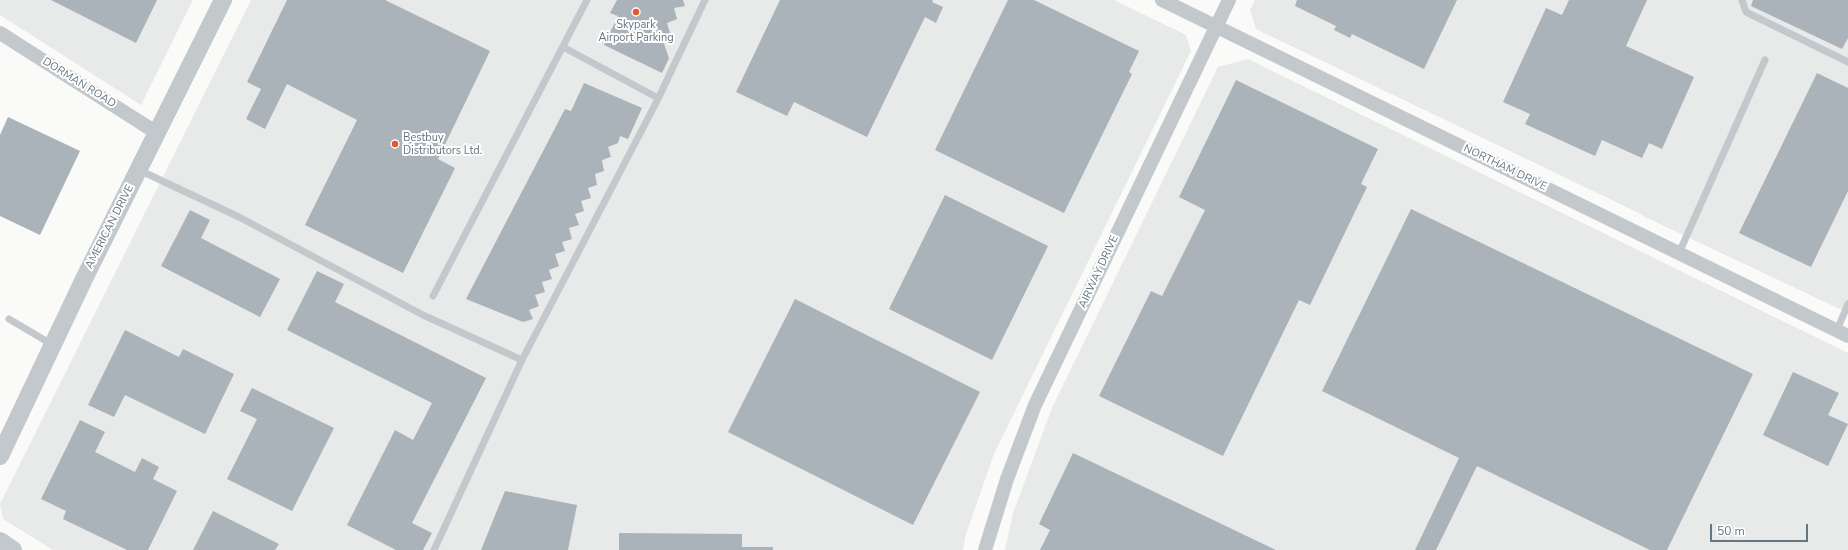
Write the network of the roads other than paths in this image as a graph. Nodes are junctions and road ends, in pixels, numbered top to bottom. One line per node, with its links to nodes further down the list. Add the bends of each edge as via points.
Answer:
1 (223, 0): 13 (street, AMERICAN DRIVE)
2 (587, 0): 9 (lane)
3 (705, 0): 12 (lane)
4 (1162, 0): 7 (street, NORTHAM DRIVE)
5 (1228, 0): 7 (street, AIRWAY DRIVE)
6 (1742, 0): 11 (lane, via 1746,12)
7 (1215, 25): 15 (street, NORTHAM DRIVE); 26 (street, AIRWAY DRIVE, via 1035,405)
8 (0, 33): 13 (street, DORMAN ROAD)
9 (563, 47): 12 (lane); 16 (lane)
10 (1765, 60): 15 (lane)
11 (1848, 62)
12 (658, 98): 21 (lane)
13 (157, 133): 14 (street, AMERICAN DRIVE)
14 (139, 170): 20 (street, AMERICAN DRIVE); 21 (lane, via 238,217 423,315)
15 (1679, 253): 19 (street, NORTHAM DRIVE)
16 (433, 296)
17 (1848, 304): 19 (lane)
18 (8, 319): 20 (lane)
19 (1842, 333)
20 (53, 345): 22 (street, AMERICAN DRIVE)
21 (522, 360): 25 (lane)
22 (0, 456)
23 (0, 541): 24 (street)
24 (14, 550)
25 (434, 550)
26 (985, 550)

